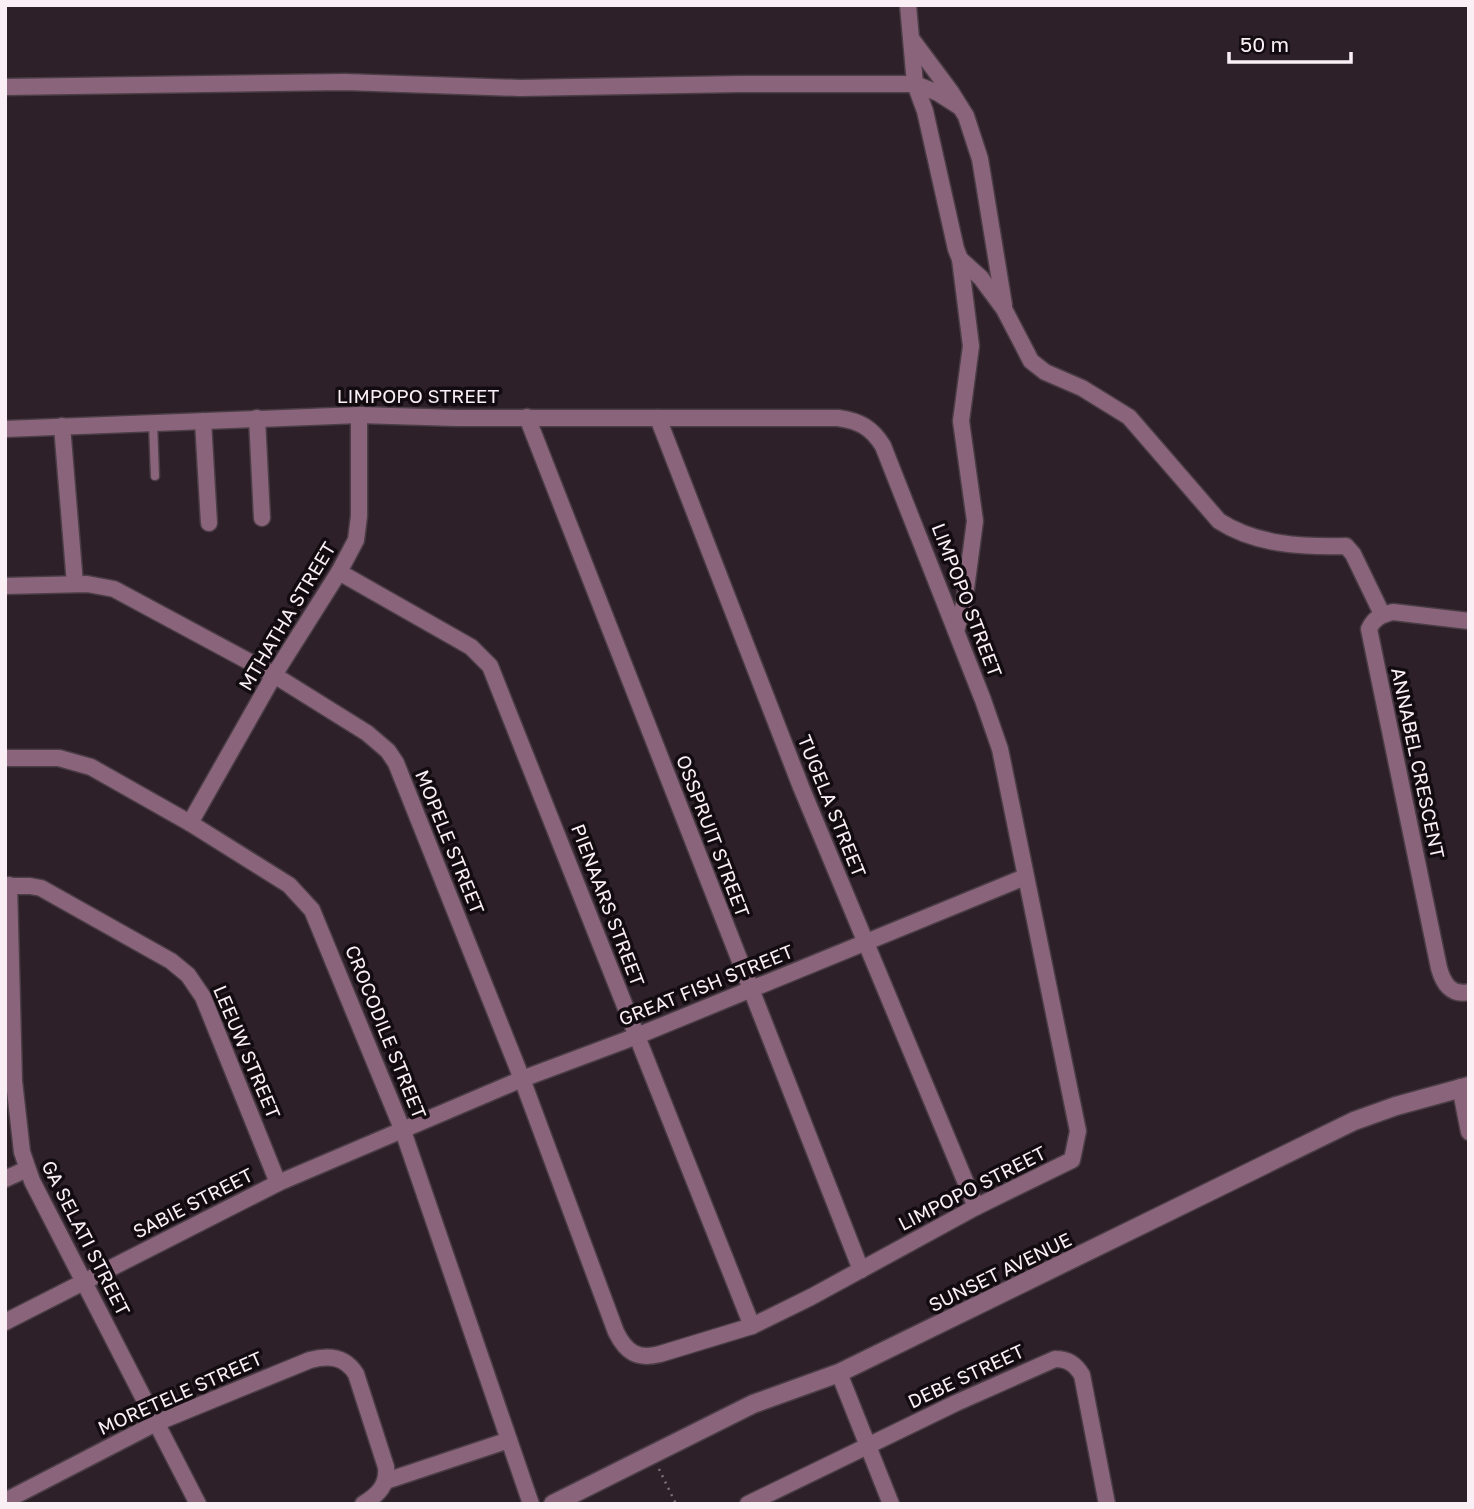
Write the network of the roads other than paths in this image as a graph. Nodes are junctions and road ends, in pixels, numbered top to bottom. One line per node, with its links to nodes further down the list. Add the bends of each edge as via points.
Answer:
1 (908, 5): 2 (street)
2 (911, 39): 3 (street); 5 (street)
3 (915, 84): 4 (street, via 513,88 345,82); 5 (street); 6 (street)
4 (5, 87)
5 (960, 107): 7 (street, via 980,159)
6 (960, 258): 7 (street); 24 (street, via 971,346 961,421 975,521)
7 (1004, 309): 22 (street, via 1031,361 1129,417 1219,520 1261,540 1346,546)
8 (359, 415): 9 (street, LIMPOPO STREET); 10 (street, LIMPOPO STREET); 19 (street, MTHATHA STREET, via 359,528)
9 (527, 417): 11 (street, LIMPOPO STREET); 31 (street, OSSPRUIT STREET)
10 (257, 418): 12 (street, LIMPOPO STREET); 17 (street)
11 (658, 418): 24 (street, LIMPOPO STREET, via 838,418 867,426 883,446); 30 (street, TUGELA STREET)
12 (203, 421): 13 (street, LIMPOPO STREET); 18 (street)
13 (153, 423): 14 (street, LIMPOPO STREET); 16 (lane)
14 (62, 426): 15 (street, LIMPOPO STREET); 20 (street)
15 (5, 429)
16 (155, 476)
17 (262, 518)
18 (209, 523)
19 (339, 572): 25 (street, MTHATHA STREET); 33 (street, PIENAARS STREET, via 471,647 490,666)
20 (75, 584): 21 (street, MOPELE STREET); 25 (street, MOPELE STREET, via 99,585 128,595)
21 (5, 586)
22 (1382, 614): 23 (street); 32 (street, ANNABEL CRESCENT, via 1369,629 1439,968 1451,989)
23 (1469, 621)
24 (956, 631): 28 (street, LIMPOPO STREET, via 998,742)
25 (274, 675): 27 (street, MTHATHA STREET); 34 (street, MOPELE STREET, via 380,742 392,757)
26 (5, 758): 27 (street, CROCODILE STREET, via 59,758 91,767)
27 (190, 822): 37 (street, CROCODILE STREET, via 289,885 312,910)
28 (1025, 877): 30 (street, GREAT FISH STREET); 42 (street, LIMPOPO STREET, via 1078,1131 1076,1146 1072,1160)
29 (7, 885): 35 (street, GA SELATI STREET); 41 (street, LEEUW STREET, via 53,894 188,975 203,997)
30 (866, 942): 31 (street, GREAT FISH STREET); 42 (street, TUGELA STREET)
31 (750, 991): 33 (street, GREAT FISH STREET); 43 (street, OSSPRUIT STREET)
32 (1469, 992)
33 (637, 1037): 34 (street, GREAT FISH STREET); 46 (street, PIENAARS STREET)
34 (522, 1079): 37 (street, GREAT FISH STREET); 47 (street, MOPELE STREET)
35 (10, 1081): 39 (street, GA SELATI STREET)
36 (1465, 1087): 38 (street); 48 (street, SUNSET AVENUE, via 1354,1121)
37 (403, 1131): 41 (street, SABIE STREET); 50 (street, CROCODILE STREET)
38 (1469, 1132)
39 (27, 1169): 40 (street); 44 (street, GA SELATI STREET)
40 (5, 1179)
41 (278, 1183): 44 (street, SABIE STREET)
42 (976, 1207): 43 (street, LIMPOPO STREET)
43 (861, 1270): 46 (street, LIMPOPO STREET)
44 (84, 1281): 45 (street, SABIE STREET); 49 (street, GA SELATI STREET)
45 (5, 1322)
46 (752, 1326): 47 (street, LIMPOPO STREET, via 649,1357)
47 (626, 1349)
48 (839, 1373): 51 (street); 57 (street, SUNSET AVENUE, via 753,1404)
49 (156, 1423): 52 (street, MORETELE STREET, via 310,1360 338,1359 356,1374 386,1467); 53 (street, MORETELE STREET); 54 (street, GA SELATI STREET)
50 (509, 1440): 52 (street); 56 (street, CROCODILE STREET)
51 (867, 1446): 58 (street, DEBE STREET); 59 (street); 60 (street, DEBE STREET, via 1044,1363 1063,1359 1082,1375)
52 (386, 1481): 55 (street)
53 (5, 1501)
54 (198, 1504)
55 (363, 1504)
56 (531, 1504)
57 (553, 1504)
58 (748, 1504)
59 (891, 1504)
60 (1107, 1504)

